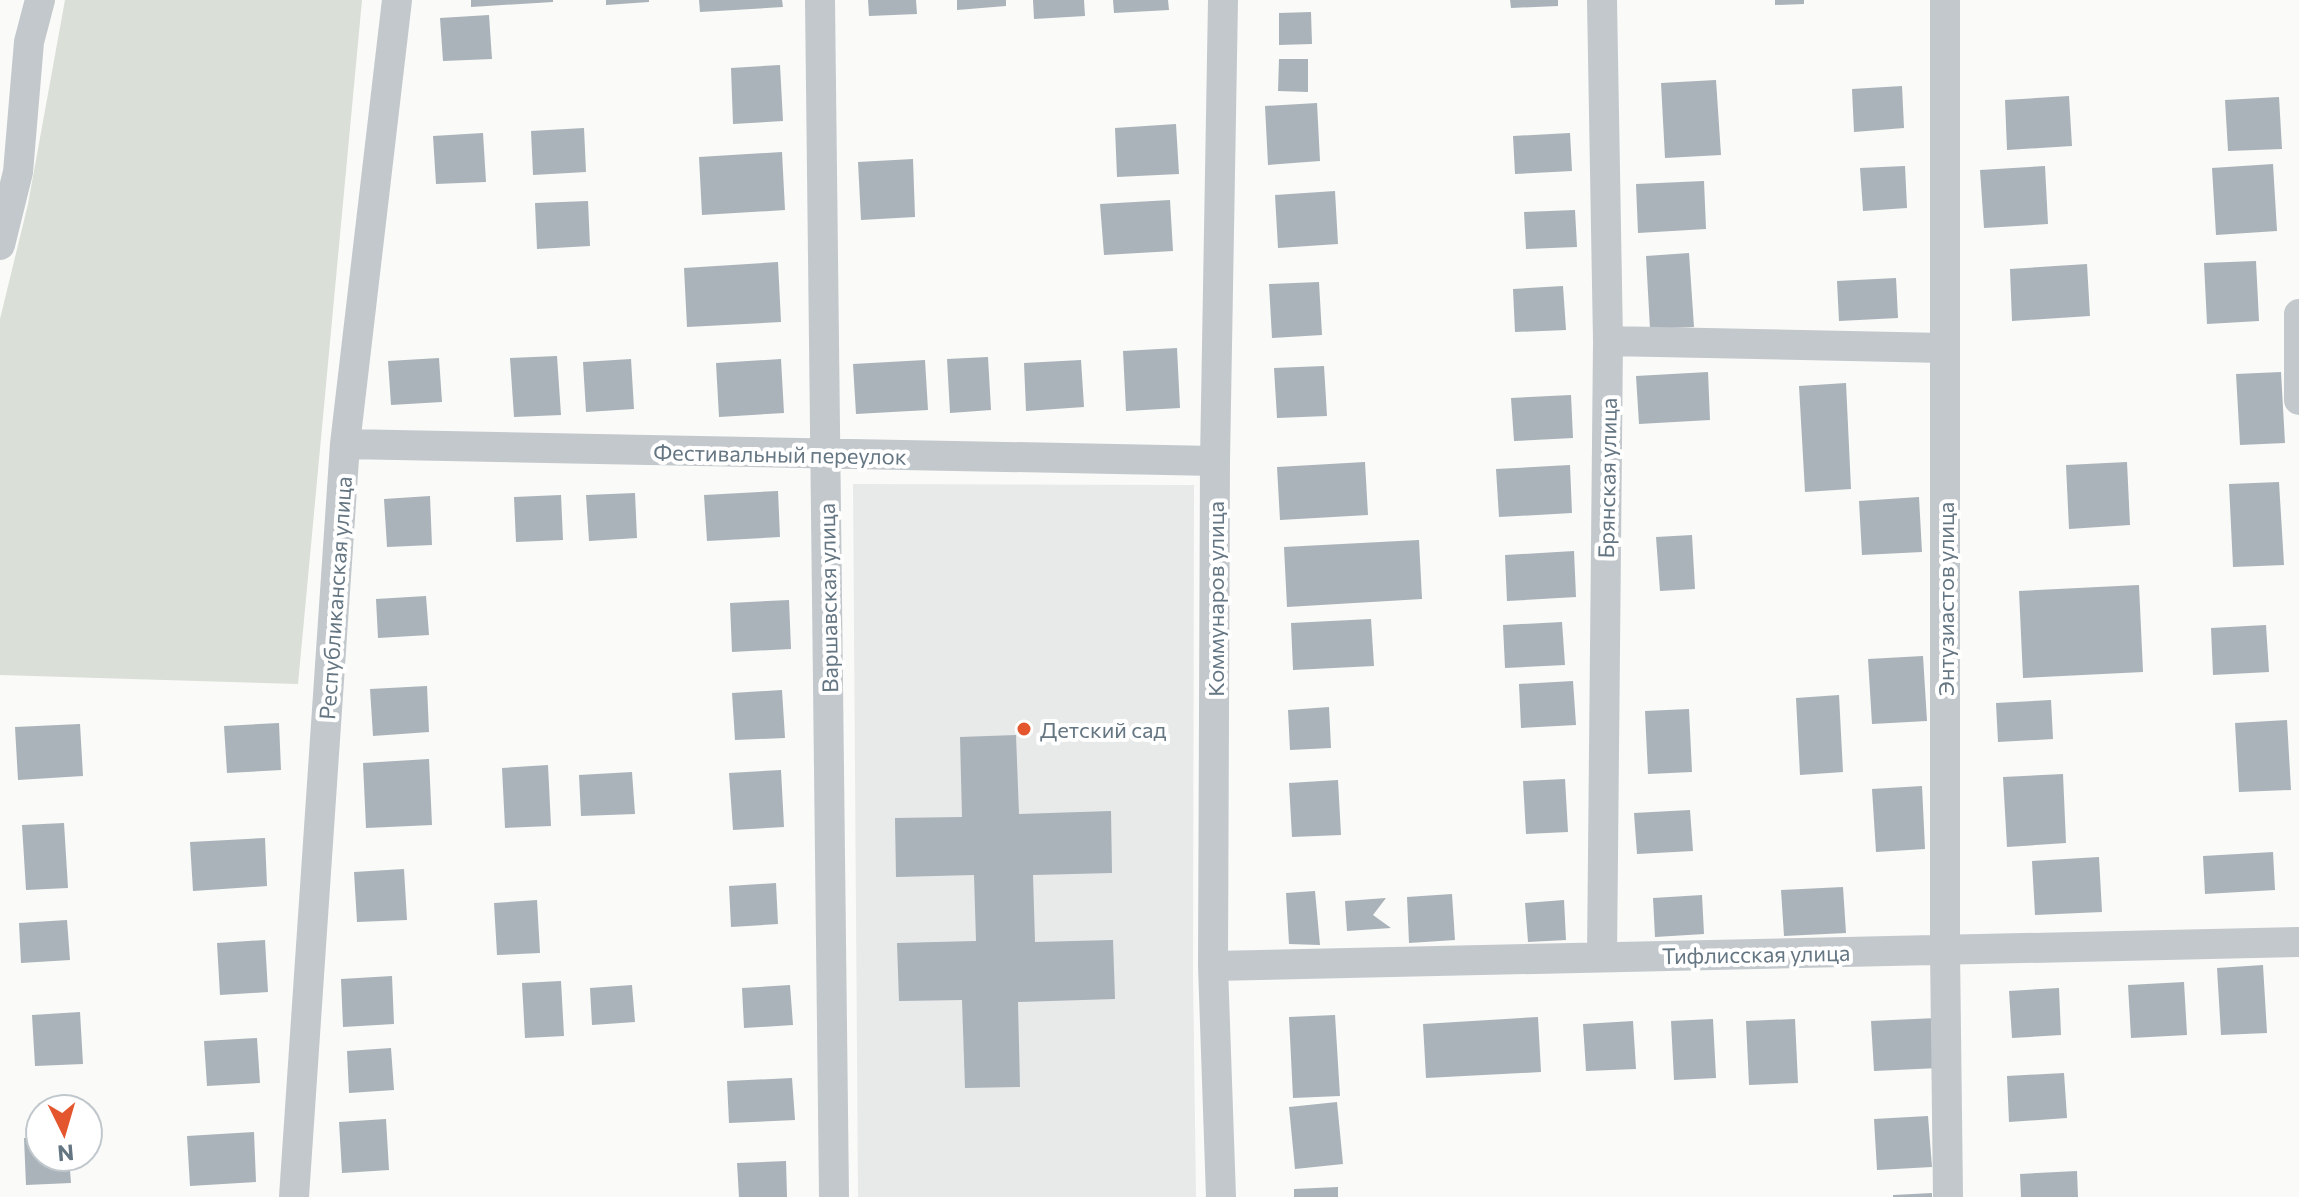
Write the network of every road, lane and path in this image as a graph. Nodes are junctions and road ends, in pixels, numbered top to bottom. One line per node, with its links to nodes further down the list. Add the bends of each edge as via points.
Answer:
1 (40, 0): 7 (street, via 29,42 18,172)
2 (397, 0): 12 (street, Республиканская улица)
3 (820, 0): 13 (street, Варшавская улица)
4 (1223, 0): 14 (street, Коммунаров улица)
5 (1602, 0): 9 (street, Брянская улица)
6 (1945, 0): 10 (street, Энтузиастов улица)
7 (0, 245)
8 (2299, 314): 11 (street)
9 (1608, 341): 10 (street); 17 (street, Брянская улица)
10 (1944, 348): 16 (street, Энтузиастов улица)
11 (2299, 400)
12 (345, 444): 13 (street, Фестивальный переулок); 19 (street, Республиканская улица)
13 (827, 455): 14 (street, Фестивальный переулок); 20 (street, Варшавская улица)
14 (1215, 461): 18 (street, Коммунаров улица)
15 (2299, 942): 16 (street, Тифлисская улица)
16 (1945, 950): 17 (street, Тифлисская улица); 22 (street, Энтузиастов улица)
17 (1602, 957): 18 (street, Тифлисская улица)
18 (1213, 966): 21 (street, Коммунаров улица)
19 (294, 1197)
20 (834, 1197)
21 (1221, 1197)
22 (1948, 1197)

